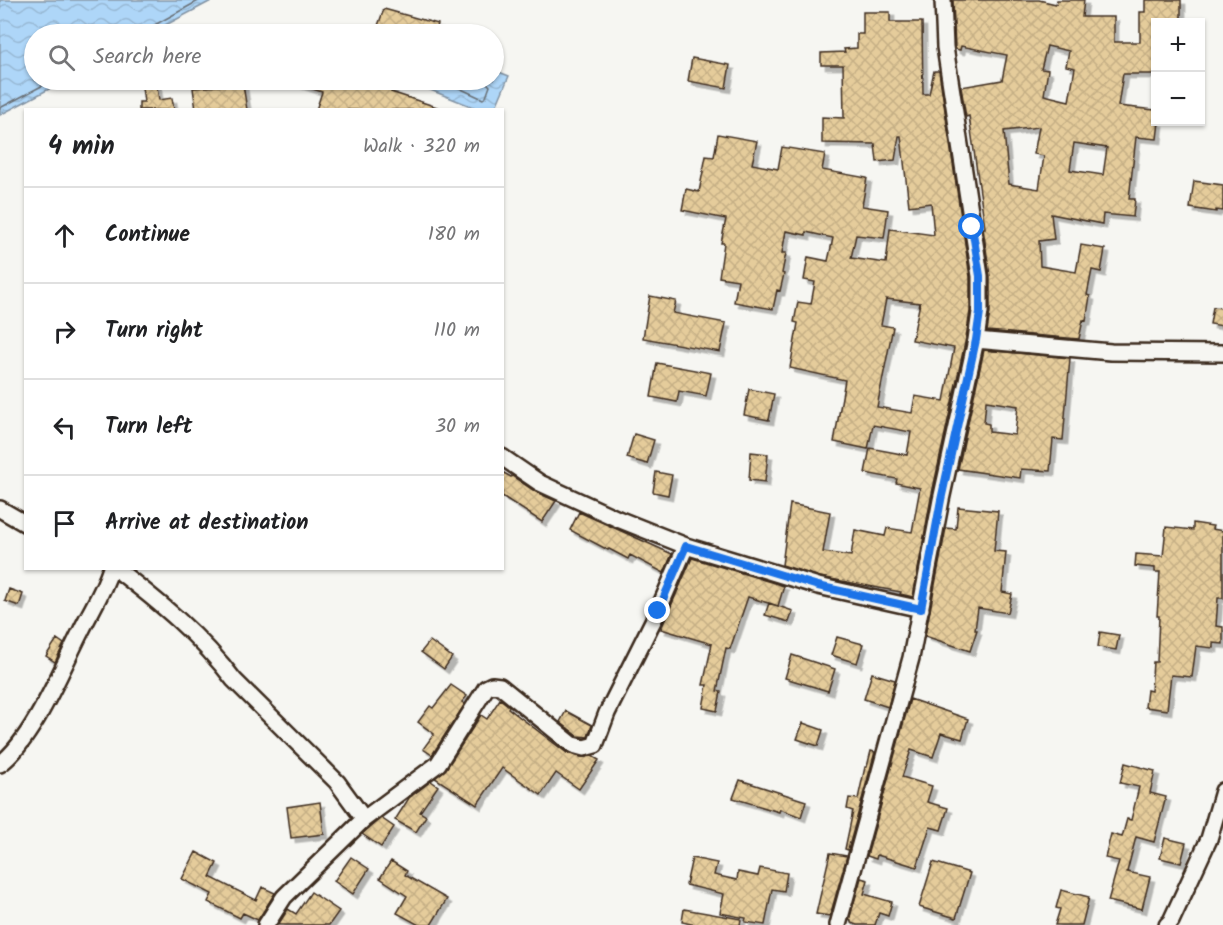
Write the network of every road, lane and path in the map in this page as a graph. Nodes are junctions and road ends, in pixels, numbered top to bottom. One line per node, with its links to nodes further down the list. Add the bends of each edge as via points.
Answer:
1 (943, 0): 2 (street, via 945,47 980,276)
2 (976, 340): 3 (street, via 1111,352); 10 (street)
3 (1223, 353)
4 (504, 458): 7 (street, via 540,483)
5 (0, 509): 6 (street)
6 (24, 523)
7 (686, 546): 10 (street, via 818,586); 13 (street, via 606,713 595,745 573,745 500,686 492,685 486,688 438,764)
8 (112, 570): 11 (street, via 41,711)
9 (116, 570): 13 (street, via 166,607 337,782)
10 (921, 609): 15 (street)
11 (0, 764)
12 (1223, 791): 16 (street, via 1209,839)
13 (364, 819): 14 (street, via 284,897)
14 (266, 925)
15 (838, 925)
16 (1167, 925)

